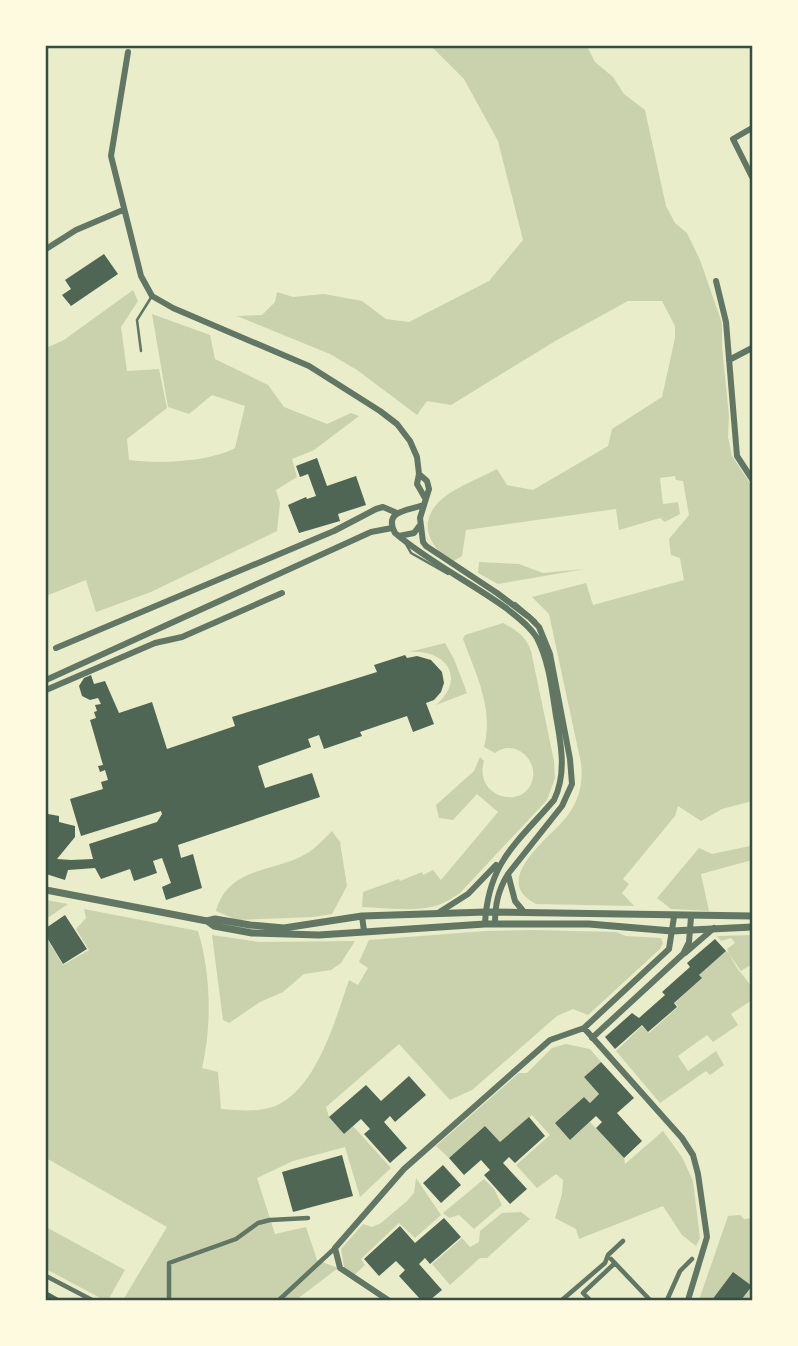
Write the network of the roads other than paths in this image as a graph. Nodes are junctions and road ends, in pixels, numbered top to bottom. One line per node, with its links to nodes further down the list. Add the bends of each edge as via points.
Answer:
1 (128, 52): 4 (street, via 111,156)
2 (752, 128): 3 (street, via 733,139)
3 (752, 177)
4 (123, 210): 5 (street); 7 (street, via 141,276)
5 (46, 249)
6 (716, 281): 10 (street)
7 (152, 296): 9 (lane, via 137,320); 12 (street, via 309,366 380,411 410,441)
8 (752, 348): 10 (street)
9 (141, 351)
10 (729, 360): 11 (street, via 737,456)
11 (752, 480)
12 (424, 501): 13 (street); 15 (street)
13 (411, 510): 14 (street); 15 (street)
14 (397, 513): 16 (street); 19 (street, via 376,509)
15 (420, 521): 17 (street, via 414,533); 23 (street, via 426,546 539,627 555,678 572,784 562,806)
16 (392, 528): 17 (street); 20 (street, via 371,532)
17 (398, 536): 22 (street, via 511,612 536,636 549,675 562,752 561,782 554,800)
18 (282, 593): 21 (street)
19 (56, 648)
20 (46, 680)
21 (46, 690)
22 (500, 862): 25 (street); 28 (street, via 468,894)
23 (508, 874): 26 (street); 27 (street, via 515,901)
24 (46, 890): 34 (street)
25 (486, 912): 26 (street); 28 (street); 35 (street)
26 (495, 912): 27 (street); 36 (street)
27 (524, 912): 30 (street)
28 (436, 914): 29 (street)
29 (362, 916): 33 (street); 39 (street)
30 (674, 916): 32 (street); 40 (street)
31 (752, 916): 32 (street)
32 (691, 917): 41 (street)
33 (344, 919): 34 (street, via 284,928); 42 (street)
34 (206, 921): 42 (street, via 252,933)
35 (485, 924): 36 (street); 39 (street)
36 (495, 924): 40 (street, via 589,924)
37 (752, 927): 38 (street)
38 (715, 928): 41 (street); 43 (street)
39 (364, 931): 42 (street)
40 (672, 931): 41 (street); 44 (street, via 669,949)
41 (691, 931): 43 (street)
42 (344, 933)
43 (684, 954): 45 (street)
44 (584, 1028): 45 (street); 48 (street, via 550,1040 404,1169)
45 (592, 1038): 59 (street, via 693,1156 707,1237)
46 (308, 1218): 52 (street, via 258,1223 236,1239 169,1263)
47 (623, 1241): 55 (street)
48 (335, 1248): 53 (street); 54 (street, via 340,1268)
49 (692, 1259): 58 (street, via 680,1271)
50 (46, 1276): 51 (street)
51 (92, 1300)
52 (169, 1300)
53 (279, 1300)
54 (387, 1300)
55 (562, 1300)
56 (590, 1300): 57 (street, via 583,1293 613,1261)
57 (650, 1300)
58 (667, 1300)
59 (688, 1300)

